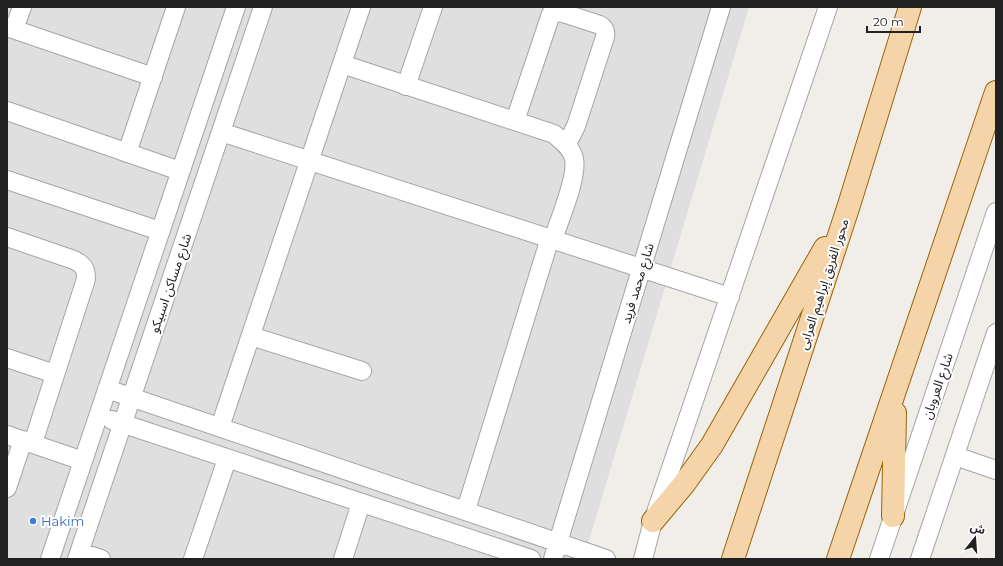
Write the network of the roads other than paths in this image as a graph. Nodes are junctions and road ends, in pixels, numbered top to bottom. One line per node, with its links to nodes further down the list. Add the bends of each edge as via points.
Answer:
1 (22, 7): 10 (street)
2 (176, 7): 12 (street)
3 (236, 7): 21 (street, شارع مساكن اسبيكو)
4 (263, 7): 17 (street, شارع مساكن اسبيكو)
5 (361, 7): 11 (street)
6 (433, 7): 13 (street)
7 (828, 7): 29 (street)
8 (910, 7): 23 (main road, محور الفريق إبراهيم العرابى)
9 (715, 9): 28 (street, شارع محمد فريد)
10 (11, 28): 12 (street)
11 (342, 64): 13 (street); 20 (street)
12 (153, 76): 19 (street)
13 (406, 86): 16 (street)
14 (996, 92): 36 (main road)
15 (7, 111): 19 (street)
16 (515, 121): 18 (street, via 554,134); 18 (street, via 552,14 563,13 600,25 606,32 605,37 576,126)
17 (221, 132): 20 (street); 37 (street, شارع مساكن اسبيكو)
18 (567, 144): 27 (street, via 574,160 574,176)
19 (127, 153): 21 (street)
20 (309, 161): 27 (street); 30 (street)
21 (180, 171): 25 (street, شارع مساكن اسبيكو)
22 (7, 180): 25 (street)
23 (849, 205): 50 (main road, via 712,445); 62 (main road, محور الفريق إبراهيم العرابى)
24 (996, 212): 49 (street, شارع العروبان)
25 (160, 232): 35 (street, شارع مساكن اسبيكو)
26 (7, 237): 34 (street, via 74,260 82,264 86,271 86,279)
27 (551, 239): 28 (street); 48 (street)
28 (642, 268): 29 (street); 51 (street, شارع محمد فريد)
29 (730, 297): 50 (street)
30 (251, 336): 33 (street); 40 (street)
31 (996, 336): 42 (street)
32 (7, 358): 34 (street)
33 (362, 371)
34 (55, 374): 41 (street)
35 (107, 389): 37 (street); 38 (street, شارع مساكن اسبيكو)
36 (895, 393): 49 (main road); 63 (main road)
37 (132, 398): 39 (street, شارع مساكن اسبيكو); 40 (street)
38 (98, 416): 39 (street); 44 (street, شارع مساكن اسبيكو)
39 (123, 424): 43 (street); 53 (street, شارع مساكن اسبيكو)
40 (220, 427): 48 (street)
41 (21, 439): 44 (street); 46 (street)
42 (955, 456): 45 (street); 65 (street)
43 (227, 459): 47 (street); 56 (street)
44 (83, 461): 54 (street, شارع مساكن اسبيكو)
45 (996, 470)
46 (7, 488)
47 (360, 503): 52 (street); 57 (street)
48 (466, 510): 51 (street)
49 (893, 516): 64 (street, شارع العروبان)
50 (653, 522): 61 (street)
51 (558, 541): 59 (street, شارع محمد فريد); 60 (street)
52 (499, 554): 58 (street)
53 (78, 555): 55 (street)
54 (50, 559)
55 (101, 559)
56 (193, 559)
57 (343, 559)
58 (530, 559)
59 (553, 559)
60 (606, 559)
61 (643, 559)
62 (733, 559)
63 (838, 559)
64 (879, 559)
65 (920, 559)

